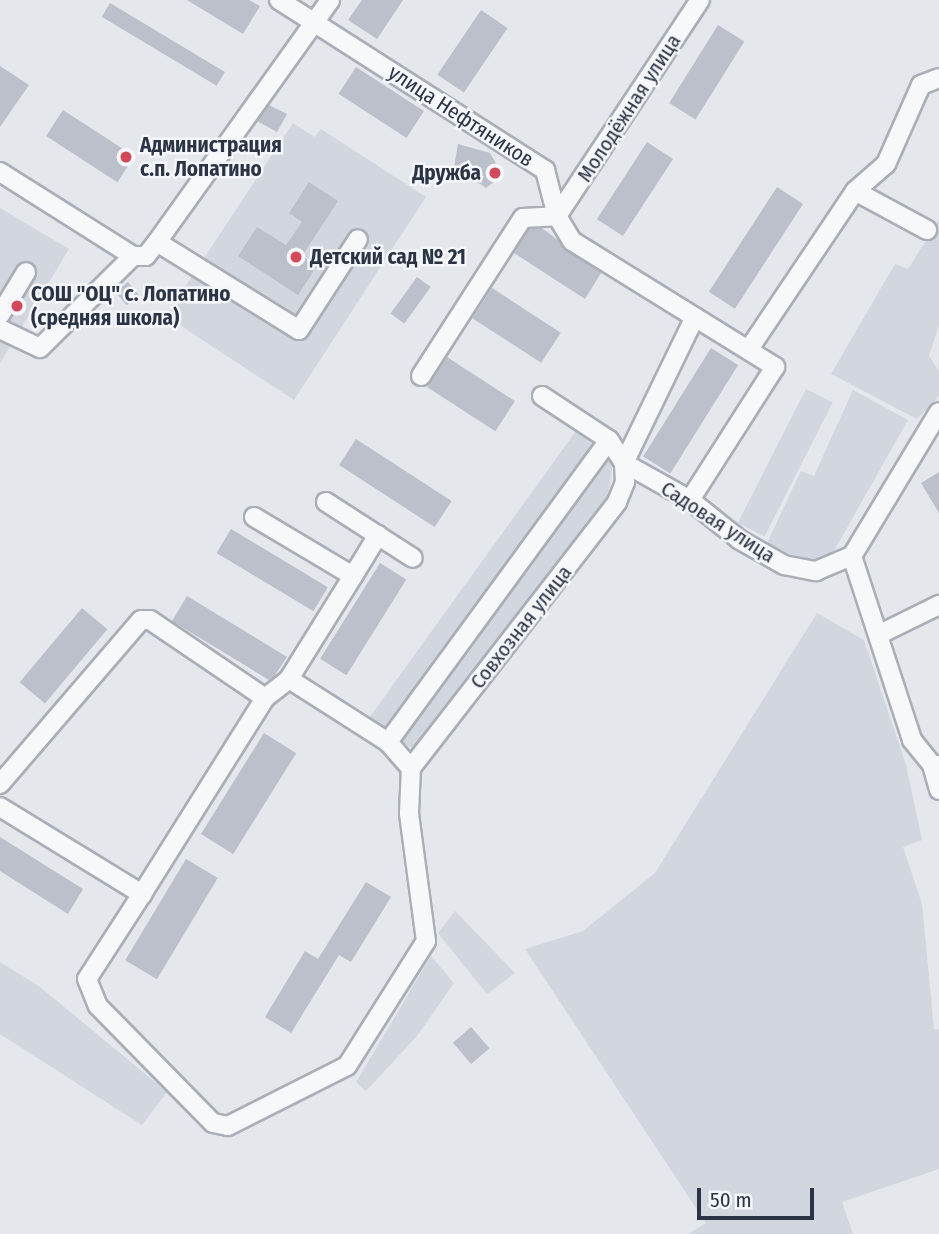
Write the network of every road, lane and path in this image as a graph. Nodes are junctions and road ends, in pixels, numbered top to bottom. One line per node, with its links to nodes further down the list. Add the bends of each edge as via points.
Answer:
1 (279, 0): 4 (street, улица Нефтяников)
2 (330, 0): 4 (street)
3 (700, 0): 8 (street, Молодёжная улица)
4 (314, 21): 8 (street, улица Нефтяников, via 545,170); 11 (street)
5 (939, 78): 7 (street, via 921,85 886,164)
6 (0, 172): 12 (street)
7 (855, 191): 9 (street); 17 (street)
8 (557, 216): 15 (street, улица Нефтяников, via 572,241); 18 (street, via 523,218)
9 (927, 230)
10 (358, 239): 11 (street, via 299,330)
11 (158, 242): 12 (street, via 146,257)
12 (133, 257): 16 (street, via 40,348)
13 (26, 272): 14 (street)
14 (0, 315)
15 (695, 317): 17 (street, улица Нефтяников); 22 (street, Совхозная улица)
16 (0, 329)
17 (749, 349): 23 (street, улица Нефтяников, via 775,367)
18 (421, 376)
19 (542, 397): 21 (street)
20 (939, 412): 27 (street)
21 (609, 440): 22 (street); 34 (street)
22 (624, 463): 23 (street, Садовая улица); 36 (street, Совхозная улица, via 625,482 617,502)
23 (690, 500): 27 (street, Садовая улица, via 740,540 784,565 816,571)
24 (326, 502): 26 (street)
25 (254, 517): 29 (street)
26 (378, 535): 28 (street); 29 (street)
27 (852, 556): 31 (street)
28 (413, 558)
29 (353, 576): 32 (street)
30 (939, 605): 31 (street)
31 (880, 634): 35 (street, via 912,740)
32 (289, 679): 33 (street); 34 (street)
33 (265, 698): 37 (street, via 149,620 141,620); 40 (street)
34 (388, 742): 36 (street)
35 (936, 765): 38 (street)
36 (411, 768): 40 (street, via 409,813 426,941 347,1066 228,1126 213,1123 98,1006 87,979)
37 (0, 785)
38 (939, 790)
39 (0, 807): 40 (street)
40 (142, 894)

